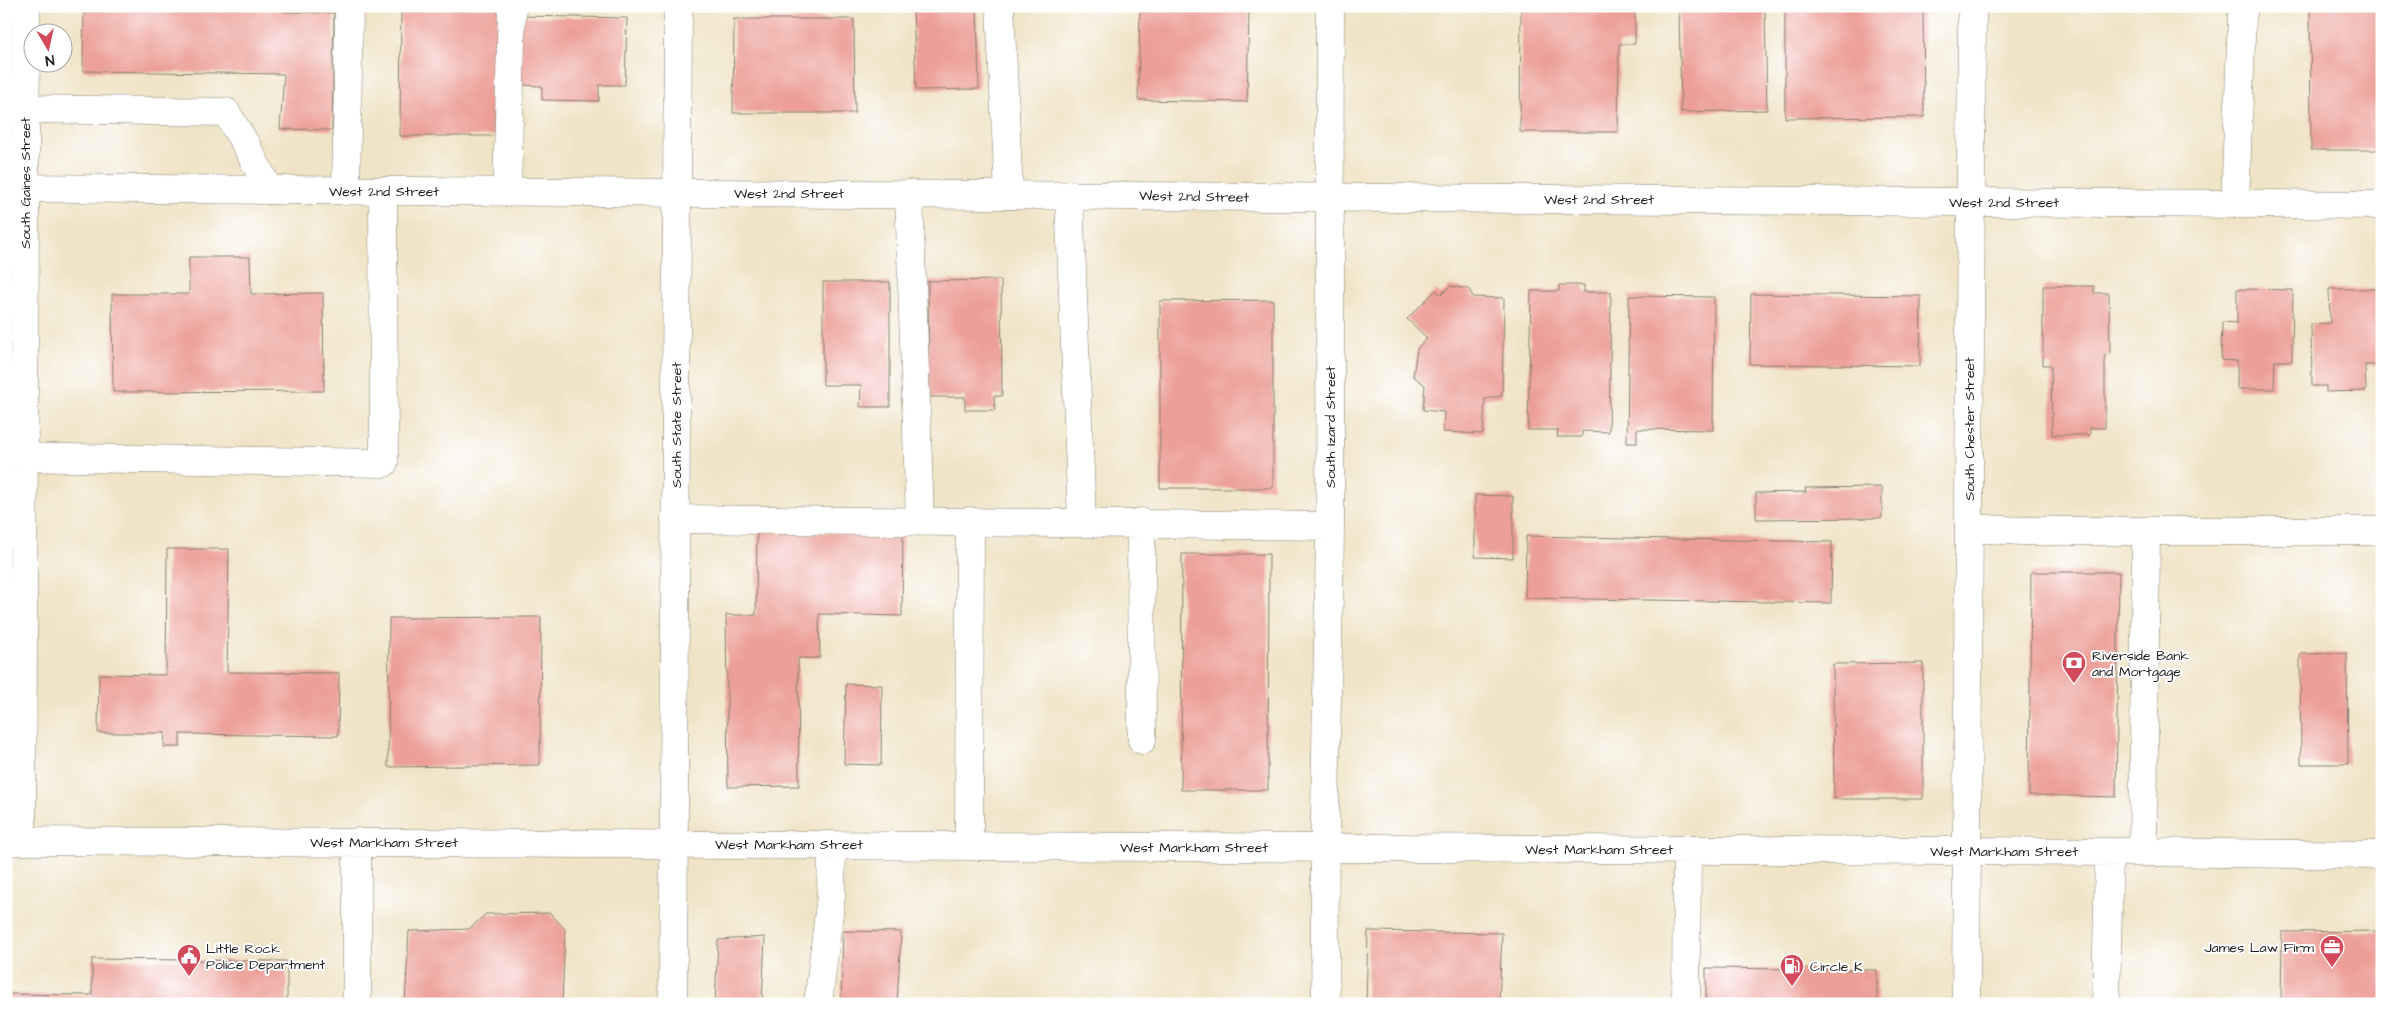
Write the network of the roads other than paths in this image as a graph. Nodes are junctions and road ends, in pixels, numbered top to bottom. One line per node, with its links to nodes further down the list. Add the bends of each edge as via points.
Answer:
1 (26, 6): 9 (street, South Gaines Street)
2 (348, 6): 13 (street)
3 (512, 6): 15 (street)
4 (678, 6): 16 (street, South State Street)
5 (1000, 6): 18 (street)
6 (1330, 6): 20 (street, South Izard Street)
7 (1972, 6): 21 (street, South Chester Street)
8 (2245, 6): 22 (street, via 2241,25)
9 (16, 62): 10 (street, South Gaines Street)
10 (26, 109): 11 (street, South Gaines Street); 12 (street, via 226,112)
11 (16, 188): 12 (street, West 2nd Street); 24 (street, South Gaines Street)
12 (269, 190): 13 (street, West 2nd Street)
13 (346, 191): 14 (street, West 2nd Street)
14 (383, 191): 15 (street, West 2nd Street); 24 (street, via 384,463)
15 (507, 192): 16 (street, West 2nd Street)
16 (677, 193): 17 (street, West 2nd Street); 25 (street, South State Street)
17 (909, 194): 18 (street, West 2nd Street); 26 (street)
18 (1009, 195): 19 (street, West 2nd Street)
19 (1069, 195): 20 (street, West 2nd Street); 28 (street)
20 (1328, 198): 21 (street, West 2nd Street); 30 (street, South Izard Street)
21 (1971, 202): 22 (street, West 2nd Street); 31 (street, South Chester Street)
22 (2235, 204): 23 (street, West 2nd Street)
23 (2382, 205)
24 (15, 458): 35 (street, South Gaines Street)
25 (675, 519): 26 (street); 37 (street, South State Street)
26 (920, 521): 27 (street)
27 (970, 521): 28 (street); 39 (street)
28 (1082, 522): 29 (street)
29 (1141, 522): 30 (street); 34 (street)
30 (1330, 526): 40 (street, South Izard Street)
31 (1969, 528): 32 (street); 42 (street, South Chester Street)
32 (2146, 531): 33 (street); 44 (street)
33 (2382, 531)
34 (1142, 740)
35 (14, 841): 36 (street, West Markham Street)
36 (357, 842): 37 (street, West Markham Street); 46 (street)
37 (673, 843): 38 (street, West Markham Street); 47 (street, South State Street)
38 (832, 845): 39 (street, West Markham Street); 48 (street, via 831,896)
39 (969, 845): 40 (street, West Markham Street)
40 (1324, 848): 41 (street, West Markham Street); 49 (street, South Izard Street)
41 (1687, 849): 42 (street, West Markham Street); 50 (street)
42 (1966, 851): 43 (street, West Markham Street); 51 (street, South Chester Street)
43 (2109, 852): 44 (street, West Markham Street); 52 (street)
44 (2143, 852): 45 (street, West Markham Street)
45 (2382, 856)
46 (357, 1004)
47 (673, 1004)
48 (818, 1004)
49 (1326, 1004)
50 (1686, 1004)
51 (1966, 1004)
52 (2106, 1004)

